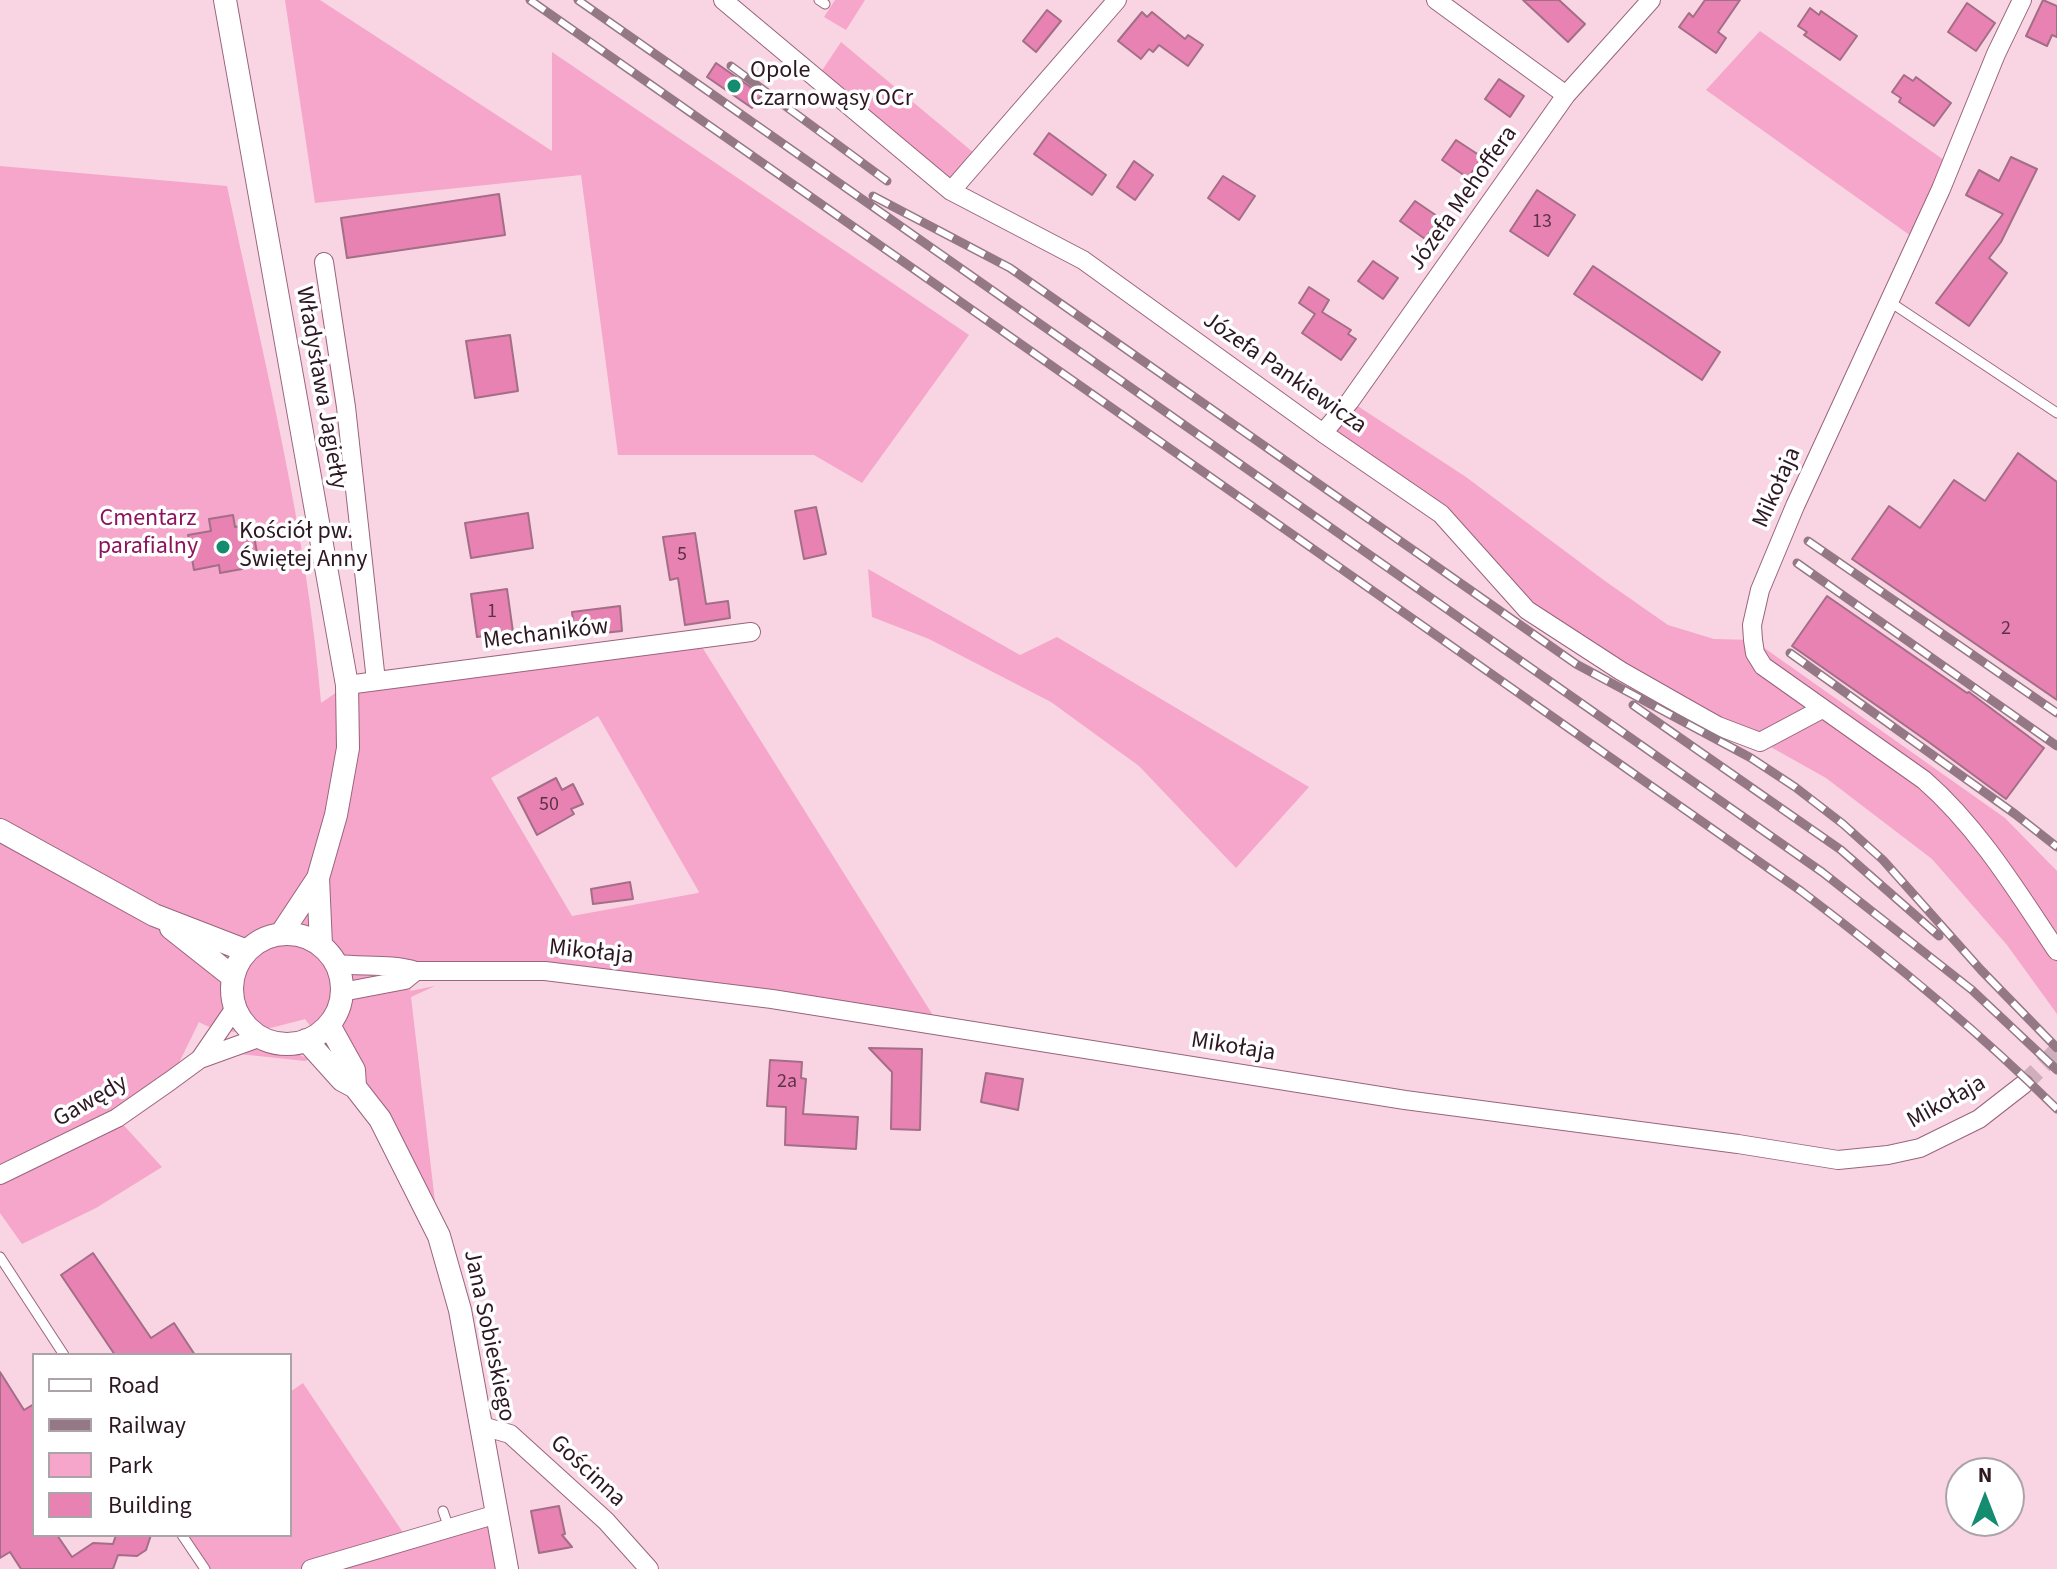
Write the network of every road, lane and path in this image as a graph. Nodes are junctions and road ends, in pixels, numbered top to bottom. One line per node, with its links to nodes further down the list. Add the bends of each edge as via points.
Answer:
1 (225, 0): 15 (street, Władysława Jagiełły)
2 (723, 0): 8 (street, Józefa Pankiewicza)
3 (1117, 0): 8 (street)
4 (1436, 0): 7 (street)
5 (1651, 0): 7 (street, Józefa Mehoffera)
6 (2022, 0): 10 (street, Mikołaja)
7 (1566, 95): 12 (street, Józefa Mehoffera)
8 (951, 191): 12 (street, Józefa Pankiewicza, via 1083,260)
9 (324, 262): 14 (street)
10 (1890, 302): 11 (lane); 16 (street, Mikołaja, via 1795,506 1755,608 1753,640 1763,666)
11 (2057, 413)
12 (1323, 433): 16 (street, Józefa Pankiewicza, via 1441,514 1527,610 1718,726 1760,742)
13 (751, 632): 14 (street, Mechaników)
14 (376, 681): 15 (street, Mechaników)
15 (347, 685): 18 (street, Władysława Jagiełły, via 348,748)
16 (1822, 709): 23 (street, Mikołaja, via 1946,799)
17 (0, 830): 19 (street)
18 (318, 878): 20 (street, Władysława Jagiełły); 21 (street, Władysława Jagiełły)
19 (154, 915): 22 (street); 26 (street)
20 (281, 934): 21 (street); 22 (street)
21 (321, 945): 24 (street)
22 (247, 951): 26 (street)
23 (2057, 951)
24 (337, 964): 25 (street, Mikołaja); 27 (street)
25 (416, 971): 27 (street, Mikołaja, via 405,980); 33 (street, Mikołaja, via 545,971 772,999 1405,1100 1838,1160 1920,1148 1979,1119)
26 (233, 977): 28 (street)
27 (342, 992): 29 (street)
28 (235, 1008): 30 (street); 32 (street, Gawędy)
29 (329, 1025): 31 (street); 34 (street, Jana Sobieskiego, via 354,1070)
30 (261, 1037): 31 (street, via 291,1044); 32 (street, Gawędy)
31 (306, 1040): 34 (street, Jana Sobieskiego)
32 (200, 1059): 35 (street, Gawędy, via 117,1118)
33 (2024, 1084)
34 (355, 1087): 38 (street, Jana Sobieskiego, via 380,1119 439,1236 460,1310)
35 (0, 1175)
36 (0, 1257): 37 (lane)
37 (63, 1353)
38 (482, 1426): 39 (street, Jana Sobieskiego); 44 (street, Gościnna, via 510,1434 606,1521)
39 (497, 1514): 42 (street, via 446,1520); 43 (street, Jana Sobieskiego)
40 (183, 1537): 41 (lane)
41 (205, 1569)
42 (311, 1569)
43 (507, 1569)
44 (649, 1569)

